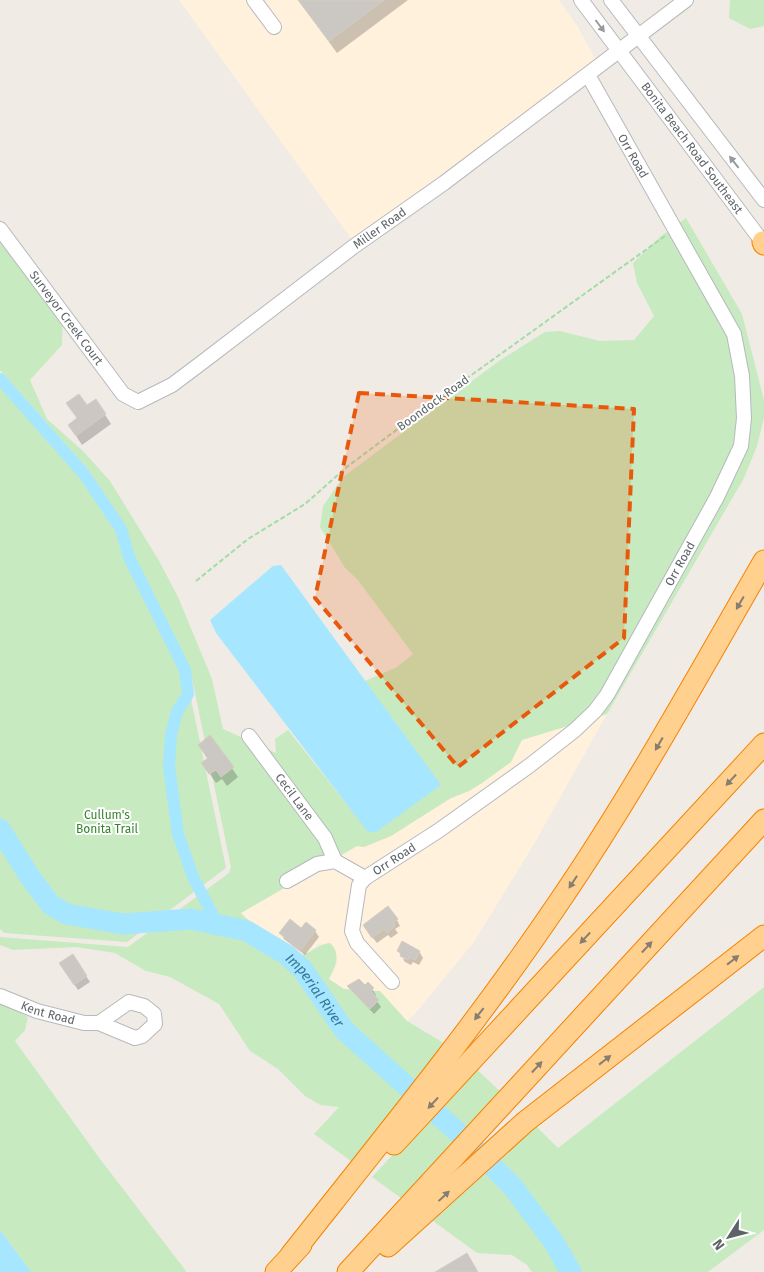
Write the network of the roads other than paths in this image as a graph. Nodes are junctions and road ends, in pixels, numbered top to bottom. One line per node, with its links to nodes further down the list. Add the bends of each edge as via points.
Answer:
1 (254, 0): 5 (street)
2 (581, 0): 7 (street, Bonita Beach Road Southeast, one-way to 7)
3 (611, 0): 6 (street, Bonita Beach Road Southeast)
4 (686, 0): 6 (street, Miller Road)
5 (274, 26)
6 (638, 37): 7 (street, Miller Road); 9 (street, Bonita Beach Road Southeast, one-way to 6)
7 (619, 51): 8 (street, Miller Road); 11 (street, Bonita Beach Road Southeast)
8 (588, 75): 12 (street, Miller Road, via 346,252 172,385); 18 (street, Orr Road, via 728,321 738,347 744,431 735,461 645,628 595,711 506,782)
9 (764, 200)
10 (0, 229): 12 (street, Surveyor Creek Court, via 123,394)
11 (764, 244)
12 (138, 402)
13 (764, 561): 24 (highway, one-way to 24, via 605,833 510,973)
14 (249, 736): 17 (street, Cecil Lane, via 325,838)
15 (764, 744): 24 (highway, one-way to 24, via 466,1067)
16 (764, 820): 25 (highway, one-way to 16, via 504,1103)
17 (335, 861): 18 (street, Orr Road); 19 (street, via 317,864)
18 (366, 878): 21 (street, via 359,885 352,931 357,943)
19 (287, 881)
20 (764, 936): 25 (highway, one-way to 20, via 525,1122)
21 (392, 982)
22 (0, 996): 23 (street, Kent Road, via 37,1011 84,1023)
23 (99, 1023)
24 (356, 1180): 26 (highway)
25 (402, 1224): 27 (highway); 28 (highway)
26 (276, 1272)
27 (348, 1272)
28 (358, 1272)

